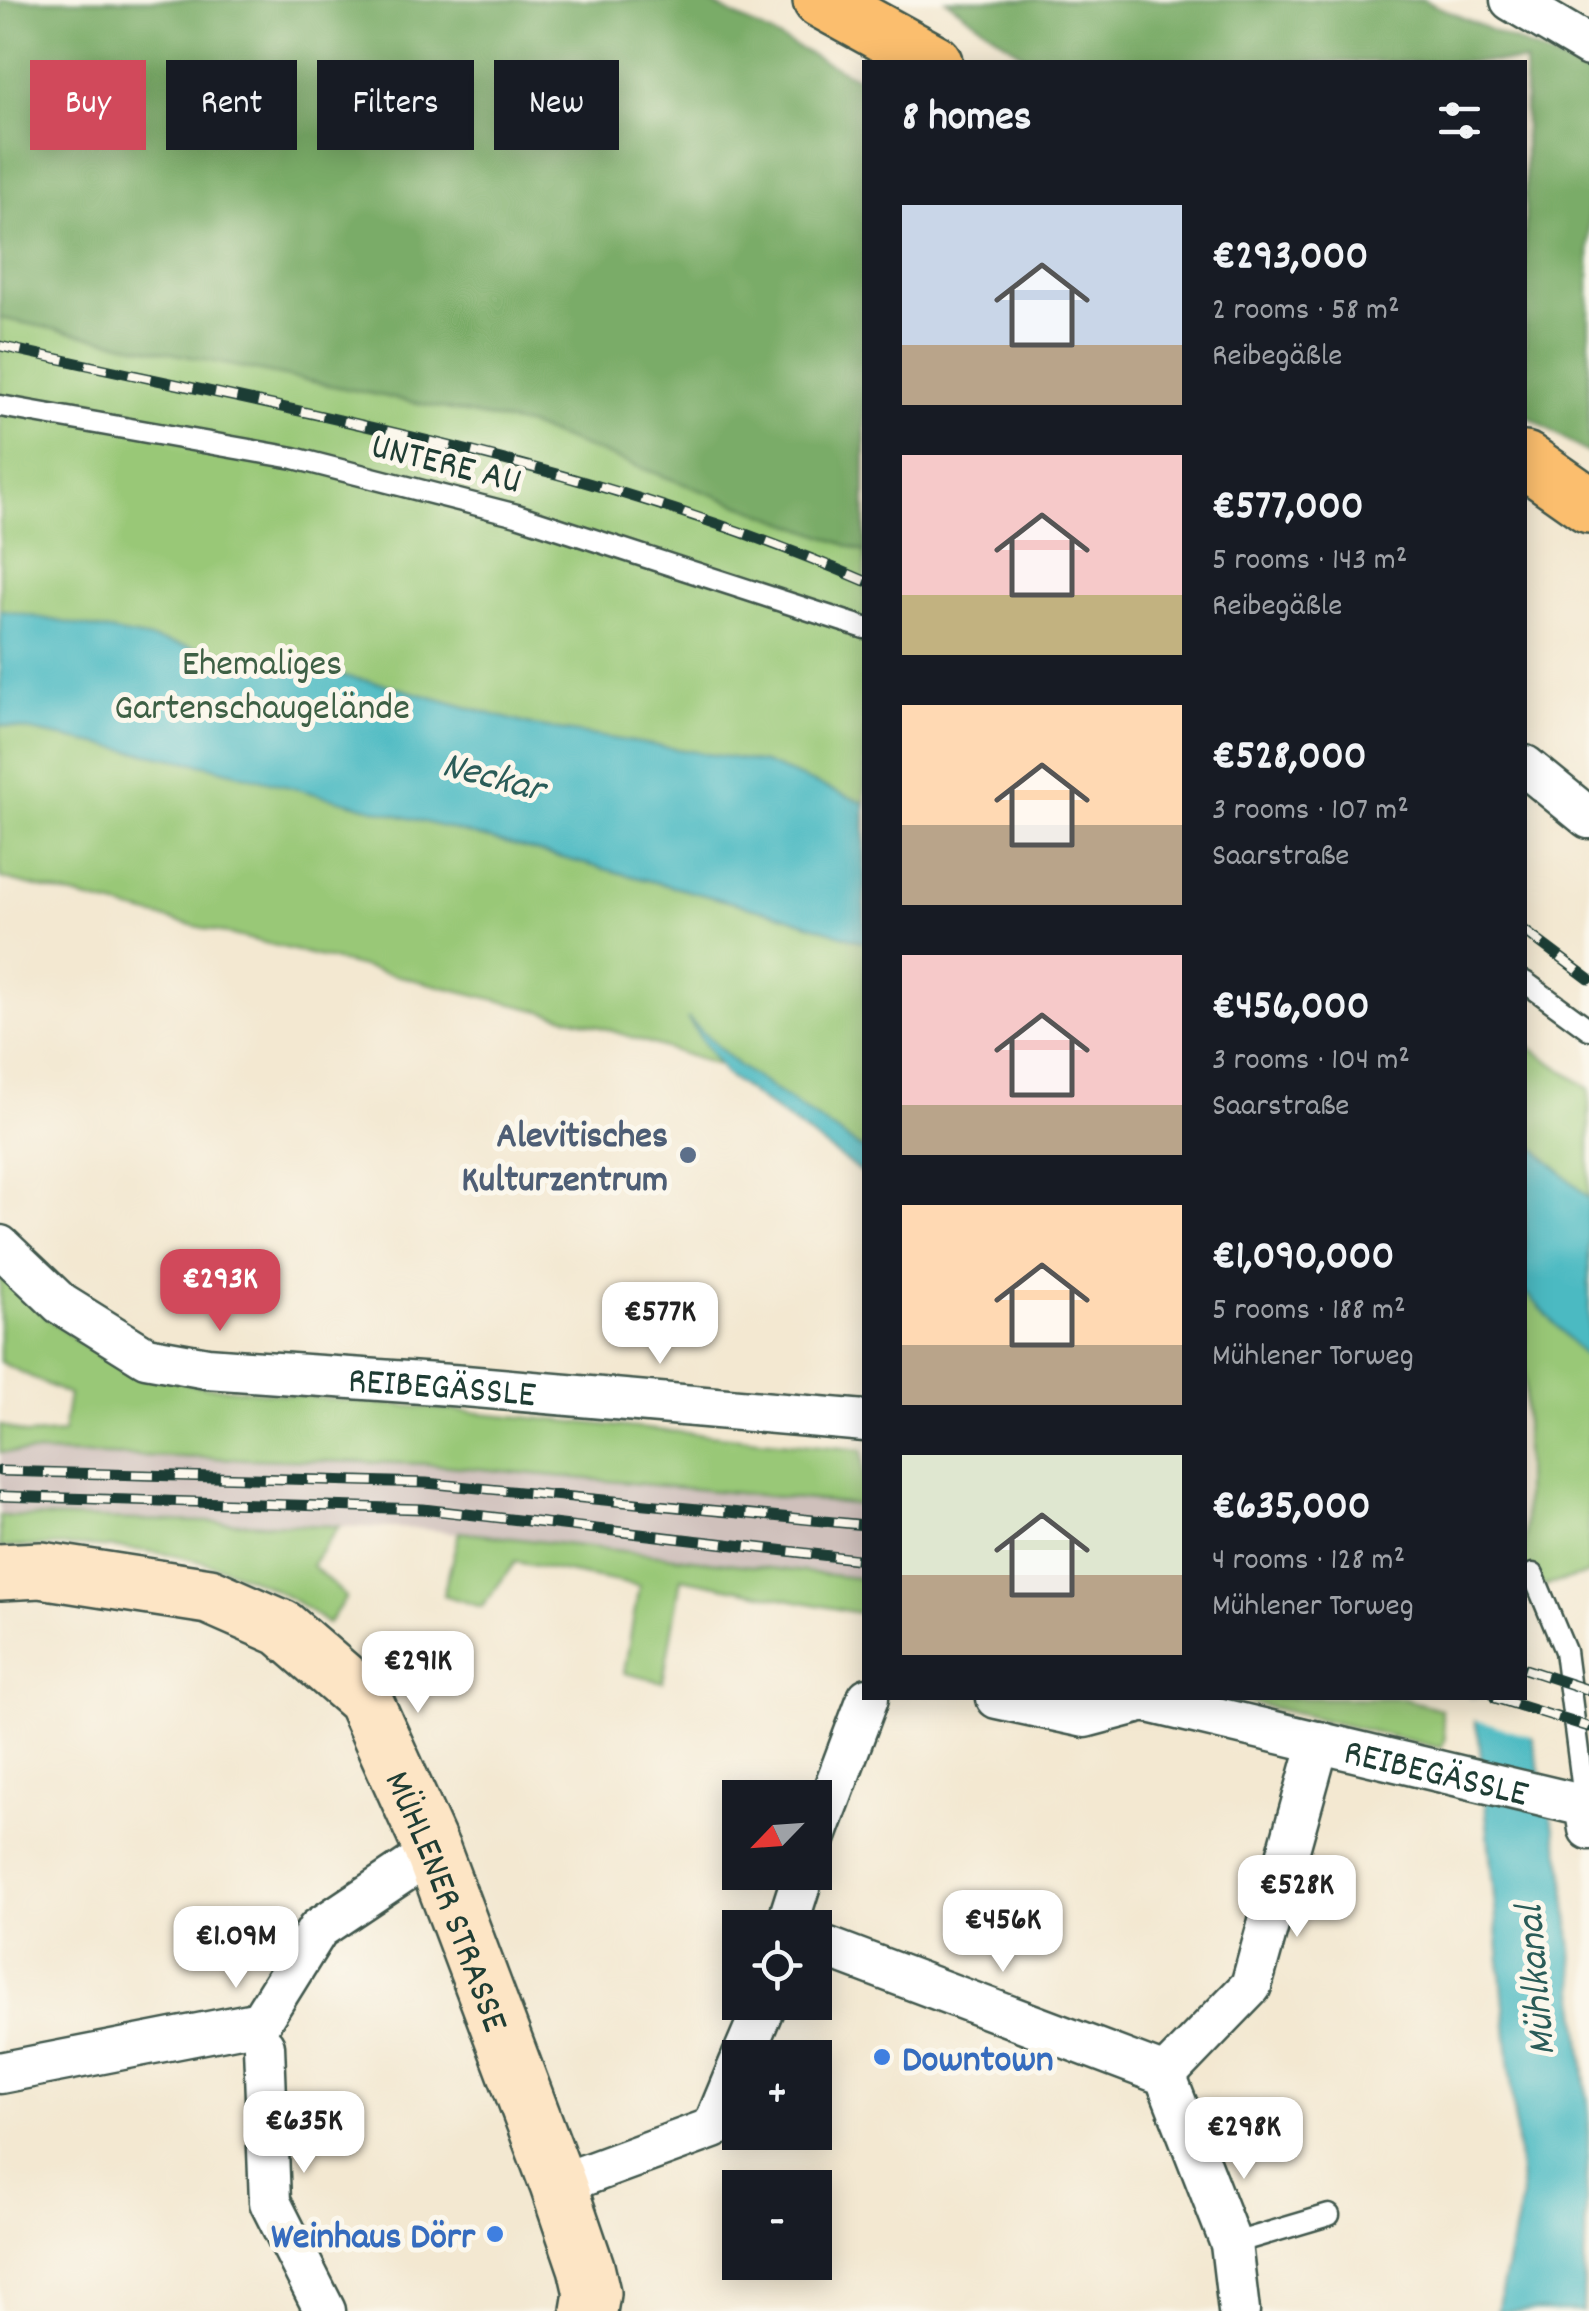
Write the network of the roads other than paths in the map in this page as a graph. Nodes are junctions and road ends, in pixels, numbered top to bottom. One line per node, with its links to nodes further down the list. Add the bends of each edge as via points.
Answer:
1 (821, 0): 4 (main road)
2 (1512, 0): 3 (street)
3 (1589, 46)
4 (930, 60)
5 (0, 406): 8 (lane, UNTERE AU, via 294,458 517,515)
6 (1527, 461): 7 (main road)
7 (1589, 505)
8 (862, 627)
9 (1527, 768): 10 (street)
10 (1589, 818)
11 (1527, 984): 12 (lane)
12 (1589, 1030)
13 (0, 1246): 14 (street, REIBEGÄSSLE, via 61,1304 146,1357 207,1368)
14 (862, 1422)
15 (0, 1572): 22 (main road, MÜHLENER STRASSE, via 41,1570 209,1596 282,1628 364,1699)
16 (1532, 1574): 21 (lane, via 1564,1651)
17 (867, 1700): 20 (street)
18 (1006, 1700): 19 (street, REIBEGÄSSLE, via 1085,1717 1146,1701)
19 (1319, 1742): 21 (street, REIBEGÄSSLE); 26 (street, via 1251,1986)
20 (832, 1794)
21 (1576, 1811)
22 (433, 1852): 25 (street, via 318,1929 260,2022); 28 (main road, MÜHLENER STRASSE)
23 (832, 1949): 26 (street)
24 (264, 2046): 31 (street, via 270,2202)
25 (0, 2073)
26 (1165, 2075): 30 (street)
27 (722, 2106): 28 (street, via 713,2128)
28 (558, 2185): 32 (main road, MÜHLENER STRASSE, via 586,2266)
29 (1329, 2214): 30 (lane)
30 (1231, 2244): 33 (street)
31 (326, 2311)
32 (589, 2311)
33 (1239, 2311)

